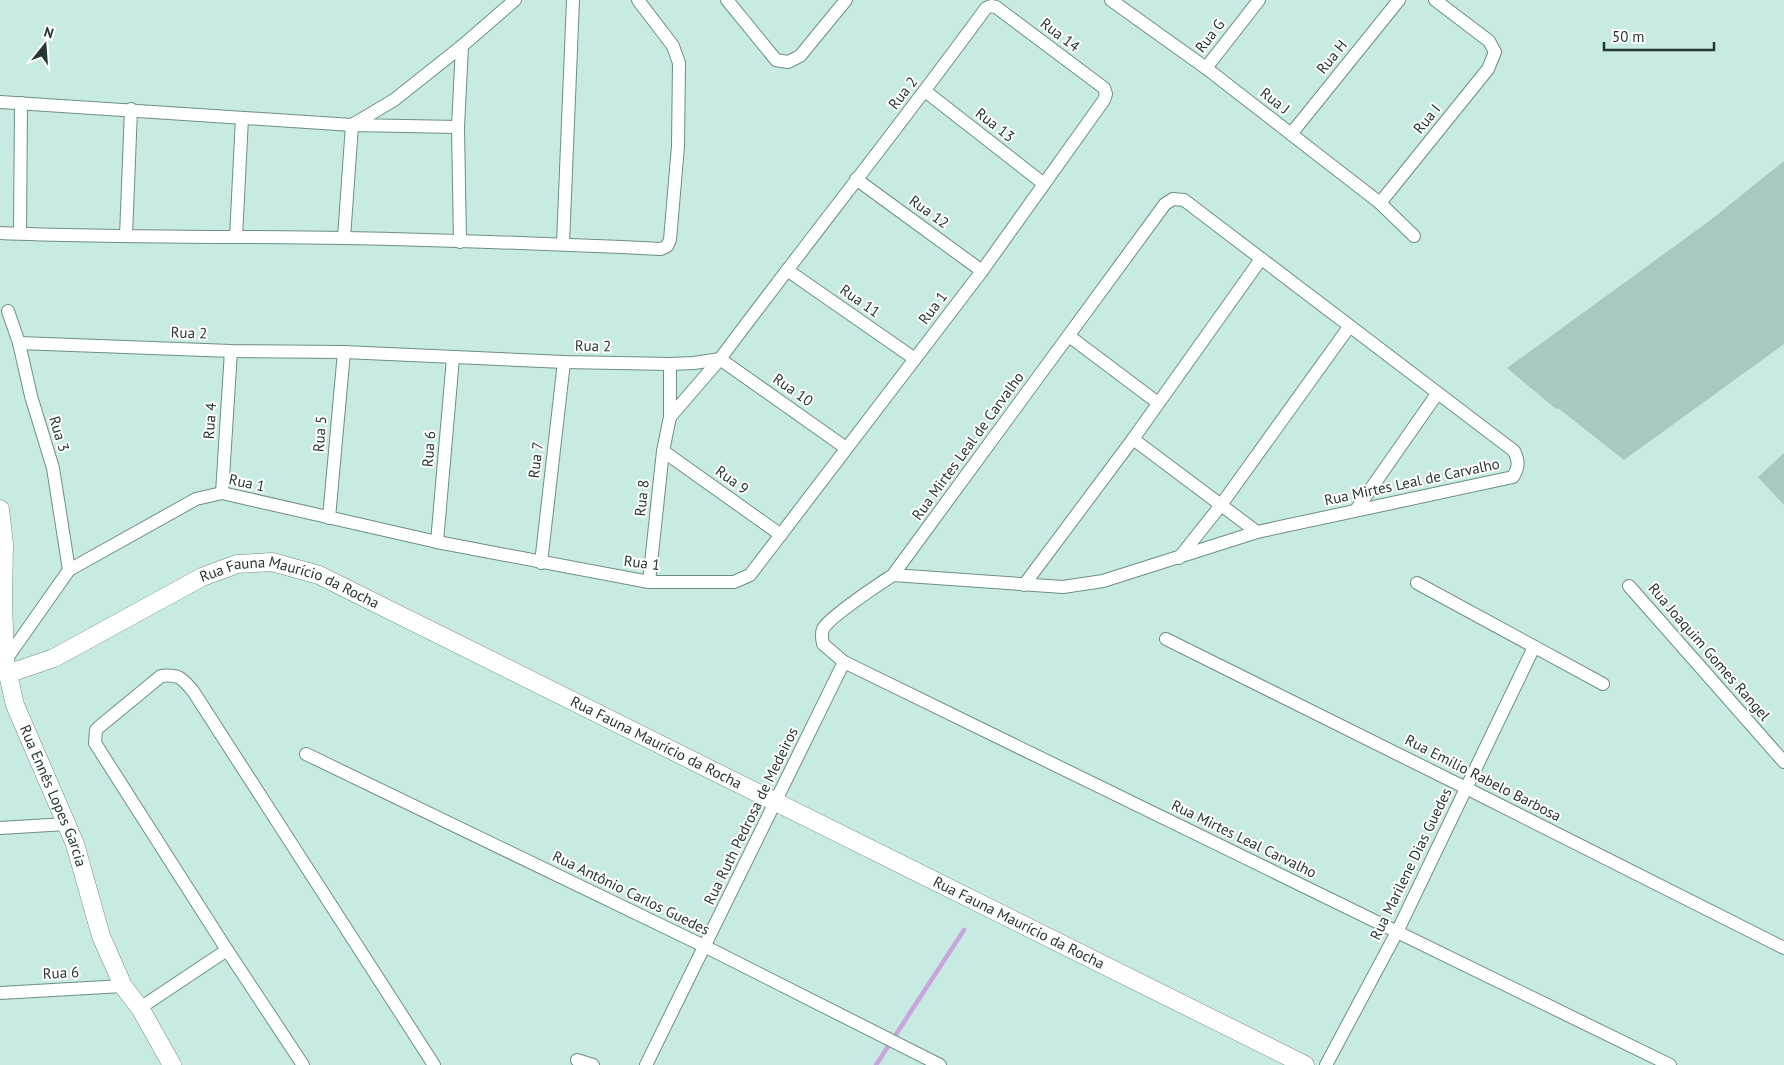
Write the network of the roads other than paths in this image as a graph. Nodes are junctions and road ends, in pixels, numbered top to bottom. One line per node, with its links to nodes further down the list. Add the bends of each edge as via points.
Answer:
1 (515, 0): 11 (street)
2 (570, 0): 32 (street)
3 (638, 0): 32 (street, via 674,46 679,63 678,146 670,240 661,249)
4 (727, 0): 5 (street, via 776,60 788,62 800,56)
5 (846, 0)
6 (1259, 0): 12 (street, Rua G)
7 (1399, 0): 21 (street, Rua H)
8 (1436, 0): 24 (street, Rua I, via 1489,41 1495,52 1488,69)
9 (1119, 3): 12 (street, Rua J)
10 (991, 6): 13 (street, Rua 2, via 986,8); 14 (street, Rua 14, via 1104,88)
11 (462, 46): 19 (street, via 394,100); 20 (street)
12 (1206, 68): 21 (street, Rua J)
13 (925, 91): 22 (street, Rua 2); 23 (street, Rua 13)
14 (1106, 94): 23 (street, Rua 1)
15 (0, 102): 16 (street)
16 (21, 103): 17 (street); 26 (street)
17 (132, 110): 18 (street); 27 (street)
18 (242, 118): 19 (street); 29 (street)
19 (352, 125): 20 (street); 30 (street)
20 (458, 127): 31 (street)
21 (1291, 134): 24 (street, Rua J)
22 (856, 179): 34 (street, Rua 2); 35 (street, Rua 12)
23 (1044, 184): 35 (street, Rua 1)
24 (1380, 204): 28 (street, Rua J)
25 (0, 232): 26 (street)
26 (20, 233): 27 (street)
27 (126, 236): 29 (street)
28 (1414, 236)
29 (236, 237): 30 (street)
30 (344, 238): 31 (street)
31 (460, 242): 32 (street)
32 (563, 244)
33 (1261, 259): 37 (street, Rua Mirtes Leal de Carvalho); 38 (street, Rua Mirtes Leal de Carvalho, via 1184,200 1173,199 1164,204); 48 (street)
34 (787, 270): 43 (street, Rua 2); 44 (street, Rua 11)
35 (982, 271): 44 (street, Rua 1)
36 (8, 311): 39 (street, Rua 3)
37 (1349, 327): 47 (street, Rua Mirtes Leal de Carvalho); 54 (street)
38 (1069, 336): 48 (street); 64 (street, Rua Mirtes Leal de Carvalho)
39 (19, 343): 40 (street, Rua 2); 63 (street, Rua 3, via 52,468)
40 (231, 351): 41 (street, Rua 2); 53 (street, Rua 4)
41 (344, 352): 42 (street, Rua 2); 57 (street, Rua 5)
42 (453, 358): 45 (street, Rua 2); 60 (street, Rua 6)
43 (720, 359): 46 (street, Rua 2); 49 (street, Rua 8); 51 (street, Rua 10)
44 (915, 359): 51 (street, Rua 1)
45 (564, 362): 46 (street, Rua 2); 62 (street, Rua 7)
46 (670, 364): 49 (street, Rua 8)
47 (1437, 394): 55 (street); 55 (street, Rua Mirtes Leal de Carvalho, via 1514,451 1518,468 1513,477)
48 (1158, 403): 50 (street)
49 (670, 417): 52 (street, Rua 8)
50 (1133, 439): 54 (street); 67 (street)
51 (846, 448): 59 (street, Rua 1)
52 (663, 451): 59 (street, Rua 9); 65 (street, Rua 8)
53 (222, 493): 57 (street, Rua 1); 63 (street, Rua 1, via 196,498)
54 (1221, 505): 58 (street); 61 (street)
55 (1356, 510): 58 (street, Rua Mirtes Leal de Carvalho)
56 (0, 513): 73 (street, Rua Ennês Lopes Garcia, via 4,544)
57 (329, 518): 60 (street, Rua 1)
58 (1257, 532): 61 (street, Rua Mirtes Leal de Carvalho)
59 (781, 535): 65 (street, Rua 1, via 750,575 734,582)
60 (437, 542): 62 (street, Rua 1)
61 (1179, 558): 67 (street, Rua Mirtes Leal de Carvalho, via 1103,580 1062,587)
62 (540, 563): 65 (street, Rua 1)
63 (69, 570): 73 (street, Rua 1)
64 (893, 575): 67 (street, Rua Mirtes Leal de Carvalho); 69 (street, Rua Mirtes Leal de Carvalho)
65 (649, 582)
66 (1417, 584): 71 (street)
67 (1024, 585)
68 (1628, 586): 76 (street, Rua Joaquim Gomes Rangel)
69 (823, 627): 72 (street, Rua Mirtes Leal Carvalho, via 823,644)
70 (1166, 639): 77 (street, Rua Emílio Rabelo Barbosa)
71 (1534, 647): 74 (street); 77 (street, Rua Marilene Dias Guedes)
72 (844, 662): 78 (street, Rua Ruth Pedrosa de Medeiros); 81 (street, Rua Mirtes Leal Carvalho)
73 (4, 670): 78 (street, Rua Fauna Maurício da Rocha, via 54,658 202,577 237,564 272,562 319,575); 79 (street, Rua Ennês Lopes Garcia)
74 (1603, 684)
75 (306, 754): 82 (street, Rua Antônio Carlos Guedes)
76 (1784, 762)
77 (1466, 788): 81 (street, Rua Marilene Dias Guedes); 83 (street, Rua Emílio Rabelo Barbosa)
78 (776, 803): 82 (street, Rua Ruth Pedrosa de Medeiros); 95 (street, Rua Fauna Maurício da Rocha)
79 (66, 824): 80 (street); 85 (street, Rua Ennês Lopes Garcia, via 75,844 101,936)
80 (0, 828)
81 (1397, 932): 96 (street, Rua Marilene Dias Guedes); 97 (street, Rua Mirtes Leal Carvalho)
82 (704, 946): 93 (street, Rua Ruth Pedrosa de Medeiros); 94 (street, Rua Antônio Carlos Guedes)
83 (1784, 948)
84 (227, 950): 87 (street); 90 (street); 91 (street, via 95,743 98,726 161,676 172,674 183,678 193,691)
85 (123, 986): 86 (street, Rua 6); 87 (street, Rua Ennês Lopes Garcia)
86 (0, 993)
87 (140, 1008): 89 (street, Rua Ennês Lopes Garcia)
88 (577, 1060): 92 (street)
89 (172, 1065)
90 (303, 1065)
91 (434, 1065)
92 (593, 1065)
93 (646, 1065)
94 (940, 1065)
95 (1305, 1065)
96 (1326, 1065)
97 (1670, 1065)

